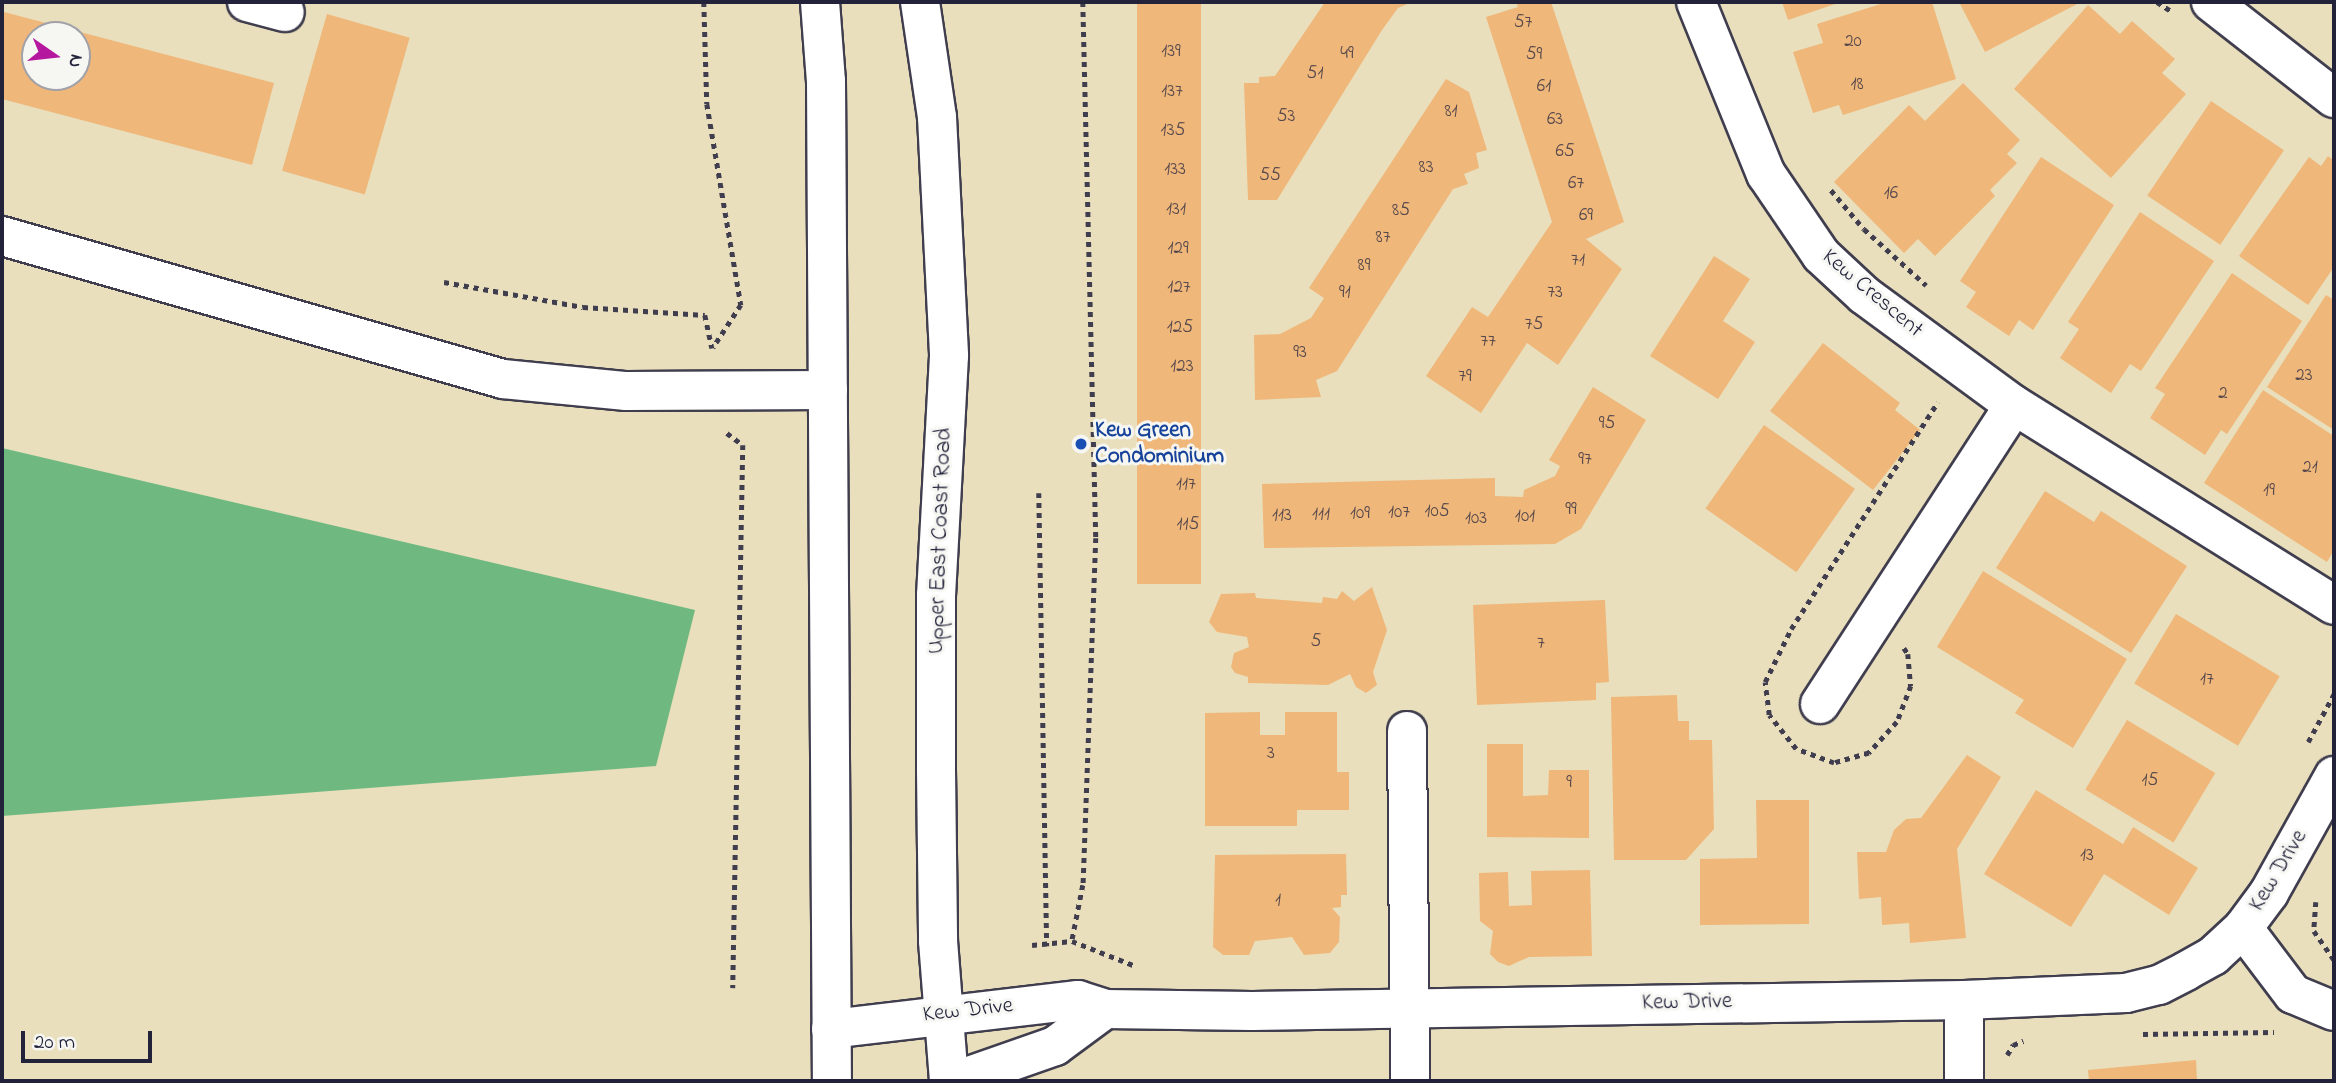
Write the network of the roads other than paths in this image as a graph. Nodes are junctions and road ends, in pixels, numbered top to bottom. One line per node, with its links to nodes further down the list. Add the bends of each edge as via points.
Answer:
1 (247, 2): 6 (street)
2 (820, 2): 9 (street, via 826,82)
3 (920, 2): 20 (street, Upper East Coast Road, via 937,117 949,356 936,609 938,941)
4 (1696, 2): 10 (street, Kew Crescent, via 1766,174 1821,255 1864,295)
5 (2211, 2): 7 (street)
6 (285, 12)
7 (2334, 98)
8 (2, 236): 9 (street, via 503,379 626,391)
9 (828, 390): 21 (street)
10 (2014, 405): 11 (street, Kew Crescent); 12 (street)
11 (2334, 605)
12 (1820, 704)
13 (1407, 731): 18 (street)
14 (2334, 776): 15 (street, Kew Drive, via 2269,893)
15 (2243, 929): 16 (street, Kew Drive, via 2213,956 2159,985 2126,993); 19 (street, Kew Drive, via 2293,994)
16 (1964, 1000): 18 (street, Kew Drive); 26 (street)
17 (1105, 1009): 18 (street, Kew Drive); 20 (street, Kew Drive, via 1078,1000); 24 (street, via 1055,1046)
18 (1409, 1009): 25 (street)
19 (2334, 1011)
20 (946, 1013): 21 (street, Kew Drive); 23 (street, Upper East Coast Road)
21 (831, 1029): 22 (street)
22 (832, 1081)
23 (949, 1081)
24 (955, 1081)
25 (1410, 1081)
26 (1964, 1081)

